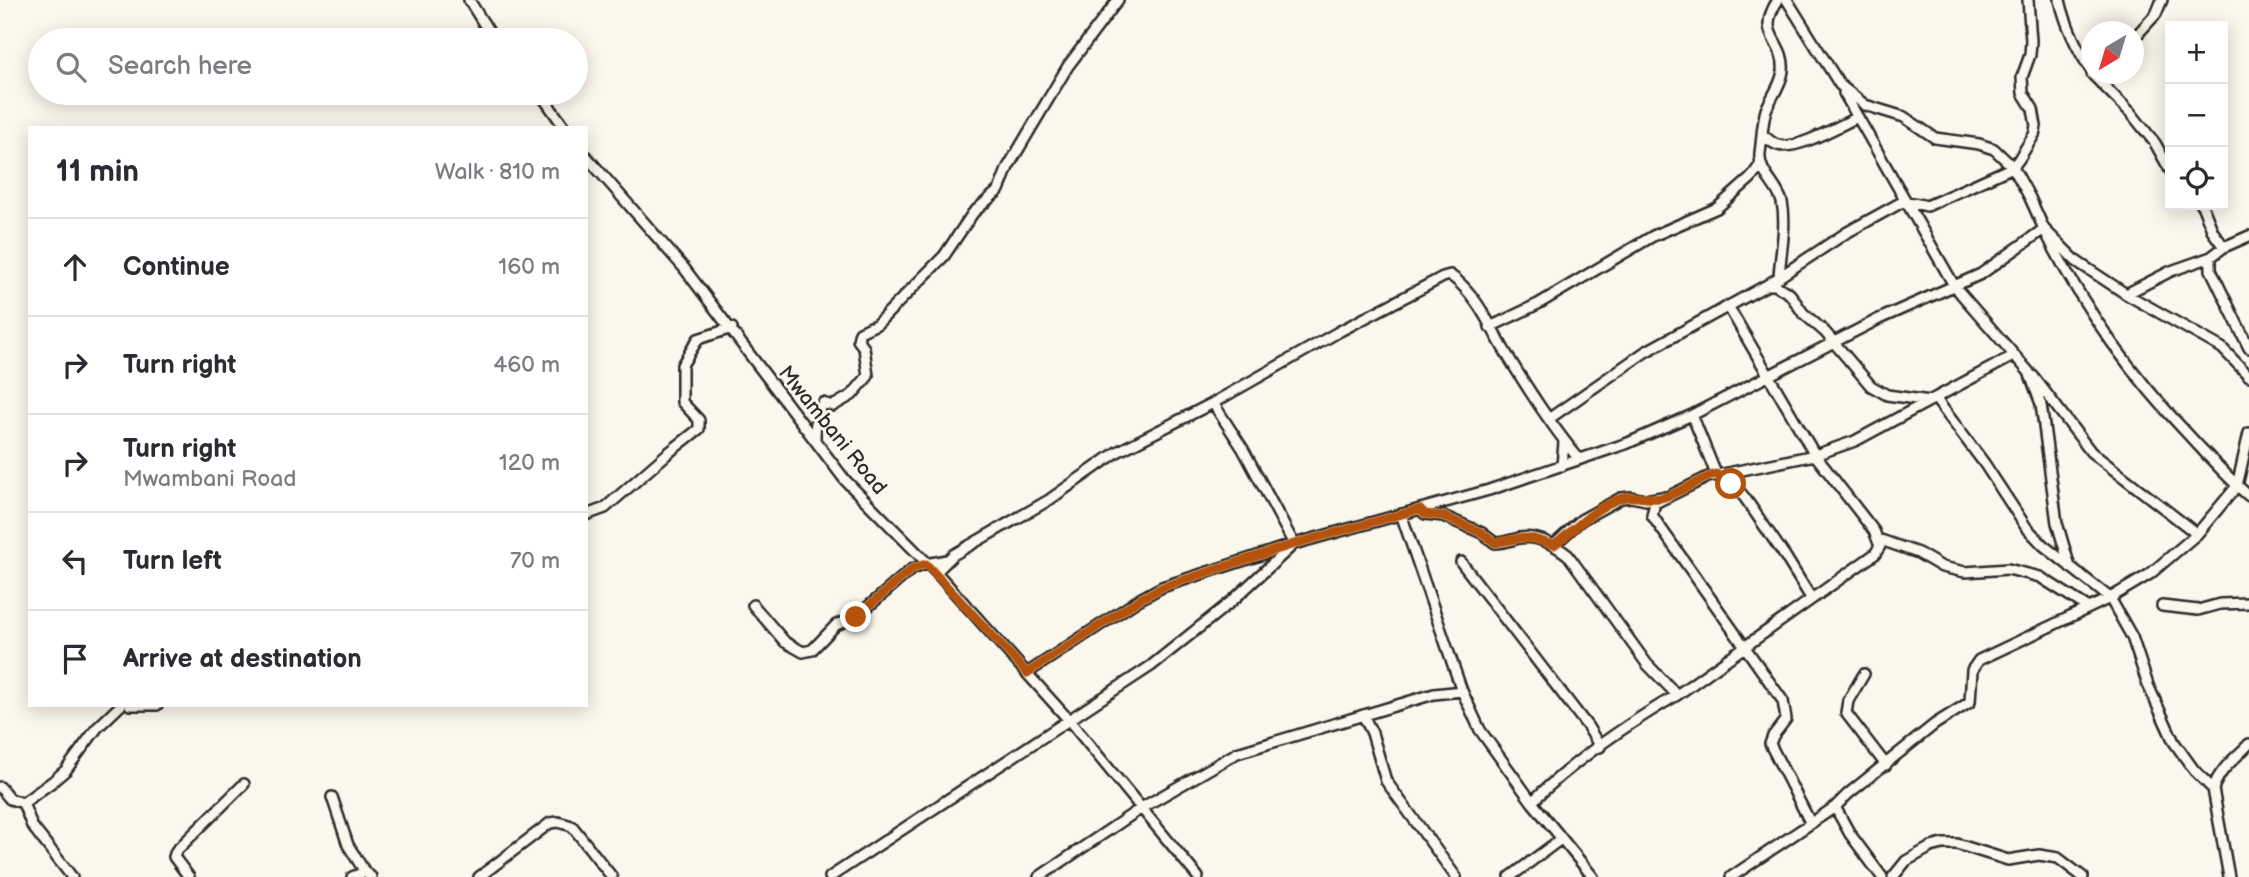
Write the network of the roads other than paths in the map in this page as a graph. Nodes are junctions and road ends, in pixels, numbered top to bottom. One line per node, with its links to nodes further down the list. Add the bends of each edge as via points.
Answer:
1 (469, 0): 9 (street)
2 (1118, 0): 47 (street, via 1068,66 999,190 974,213 944,256 877,324 860,332 868,376 845,401 833,406 824,403 818,412)
3 (1778, 0): 16 (street, via 1768,19 1783,70 1767,109)
4 (1787, 0): 12 (street)
5 (2028, 0): 20 (street, via 2031,41 2023,93 2036,126)
6 (2060, 0): 10 (street, via 2071,38)
7 (2162, 0): 8 (street)
8 (2144, 27)
9 (486, 28)
10 (2081, 54)
11 (2103, 84): 18 (street)
12 (1840, 85): 14 (street); 20 (street, via 1865,105 1903,117 1935,138 1994,149)
13 (549, 105): 15 (street)
14 (1858, 117): 16 (street, via 1791,145 1776,145); 21 (street)
15 (564, 126)
16 (1763, 136): 19 (street)
17 (588, 158): 35 (street, Mwambani Road)
18 (2165, 161)
19 (1760, 165): 29 (street, via 1781,200); 34 (street, via 1717,208 1653,236)
20 (2013, 167): 22 (street); 25 (street)
21 (1904, 201): 22 (street); 24 (street); 29 (street)
22 (1927, 206): 24 (street)
23 (2204, 210): 27 (street)
24 (1918, 225): 31 (street)
25 (2044, 229): 31 (street); 32 (street, via 2076,261); 53 (street, via 2100,329 2164,410)
26 (2249, 236): 27 (street)
27 (2224, 247): 28 (street)
28 (2211, 257): 32 (street, via 2171,271); 37 (street, via 2211,270)
29 (1779, 278): 30 (street)
30 (1767, 285): 33 (street); 36 (street, via 1790,294 1802,313)
31 (1955, 287): 36 (street); 38 (street)
32 (2126, 295): 41 (street, via 2222,348)
33 (1728, 306): 40 (street); 45 (street, via 1645,352)
34 (1490, 327): 43 (street, via 1468,290 1450,275); 45 (street)
35 (732, 328): 47 (street, Mwambani Road); 57 (street, via 698,339 682,365 682,402 699,420 699,429 605,508)
36 (1833, 343): 40 (street); 42 (street, via 1871,386 1887,394)
37 (2249, 348)
38 (2013, 356): 39 (street); 42 (street)
39 (2029, 372): 59 (street, via 2091,452); 66 (street, via 2041,404 2057,523)
40 (1768, 376): 44 (street); 49 (street)
41 (2249, 376)
42 (1933, 400): 49 (street, via 1855,441); 66 (street, via 1984,463 2026,527)
43 (1213, 403): 61 (street); 63 (street, via 1118,452)
44 (1692, 415): 50 (street); 52 (street)
45 (1550, 418): 48 (street)
46 (2249, 433): 53 (street)
47 (815, 440): 65 (street, Mwambani Road, via 845,480)
48 (1564, 442): 50 (street); 51 (street)
49 (1815, 454): 52 (street); 60 (street)
50 (1579, 459): 51 (street)
51 (1562, 466): 56 (street)
52 (1716, 474): 55 (street); 68 (street, via 1745,498)
53 (2237, 486): 54 (street); 59 (street)
54 (2249, 496)
55 (1664, 497): 62 (street, via 1621,498 1581,520); 74 (street, via 1655,503 1653,515)
56 (1420, 509): 58 (street); 62 (street, via 1482,533 1495,543 1520,538)
57 (588, 514)
58 (1401, 514): 61 (street); 77 (street)
59 (2197, 534): 69 (street, via 2150,574)
60 (1878, 539): 68 (street, via 1875,554); 73 (street, via 1942,567 1965,572 2008,569 2040,577)
61 (1294, 544): 75 (street, via 1163,587); 81 (street, via 1151,666)
62 (1554, 545): 78 (street, via 1568,555 1647,664)
63 (947, 561): 65 (street); 67 (street)
64 (1461, 562): 83 (street)
65 (926, 564): 67 (street, Mwambani Road); 71 (street, via 912,569 856,617 836,625 812,650 803,652 785,642)
66 (2070, 567): 69 (street)
67 (936, 572): 75 (street, Mwambani Road)
68 (1811, 598): 74 (street)
69 (2110, 598): 73 (street); 87 (street, via 2132,637 2174,742)
70 (2249, 603): 72 (street, via 2198,610)
71 (753, 605)
72 (2162, 606)
73 (2089, 608): 84 (street, via 1979,660 1972,670 1970,702)
74 (1745, 647): 78 (street); 93 (street, via 1783,701 1786,719 1770,744)
75 (1027, 673): 81 (street, Mwambani Road)
76 (1864, 674): 84 (street, via 1846,713)
77 (1462, 691): 80 (street, via 1434,694); 89 (street, via 1480,730)
78 (1677, 695): 83 (street)
79 (119, 707): 90 (street, via 66,770)
80 (1363, 715): 91 (street, via 1237,754); 105 (street, via 1386,781)
81 (1068, 719): 91 (street, Mwambani Road); 102 (street)
82 (2249, 744): 87 (street, via 2230,761)
83 (1600, 747): 89 (street, via 1562,772)
84 (1886, 765): 92 (street)
85 (244, 784): 98 (street, via 176,852 174,857)
86 (0, 787): 90 (street, via 10,799)
87 (2213, 789): 112 (street)
88 (332, 797): 96 (street, via 348,845)
89 (1532, 802): 94 (street)
90 (23, 803): 97 (street, via 32,826)
91 (1143, 807): 103 (street); 104 (street, Mwambani Road)
92 (1835, 807): 93 (street); 109 (street)
93 (1811, 822): 95 (street)
94 (1561, 839): 106 (street); 107 (street)
95 (1746, 873): 108 (street)
96 (368, 875): 99 (street)
97 (72, 877)
98 (188, 877)
99 (352, 877)
100 (479, 877): 101 (street, via 550,823 558,822 572,826)
101 (612, 877)
102 (830, 877)
103 (1039, 877)
104 (1198, 877)
105 (1457, 877)
106 (1510, 877)
107 (1594, 877)
108 (1731, 877)
109 (1882, 877)
110 (1893, 877): 111 (street, via 1906,861 1931,847 1957,844 2008,860 2039,855 2058,859)
111 (2083, 877)
112 (2229, 877)

